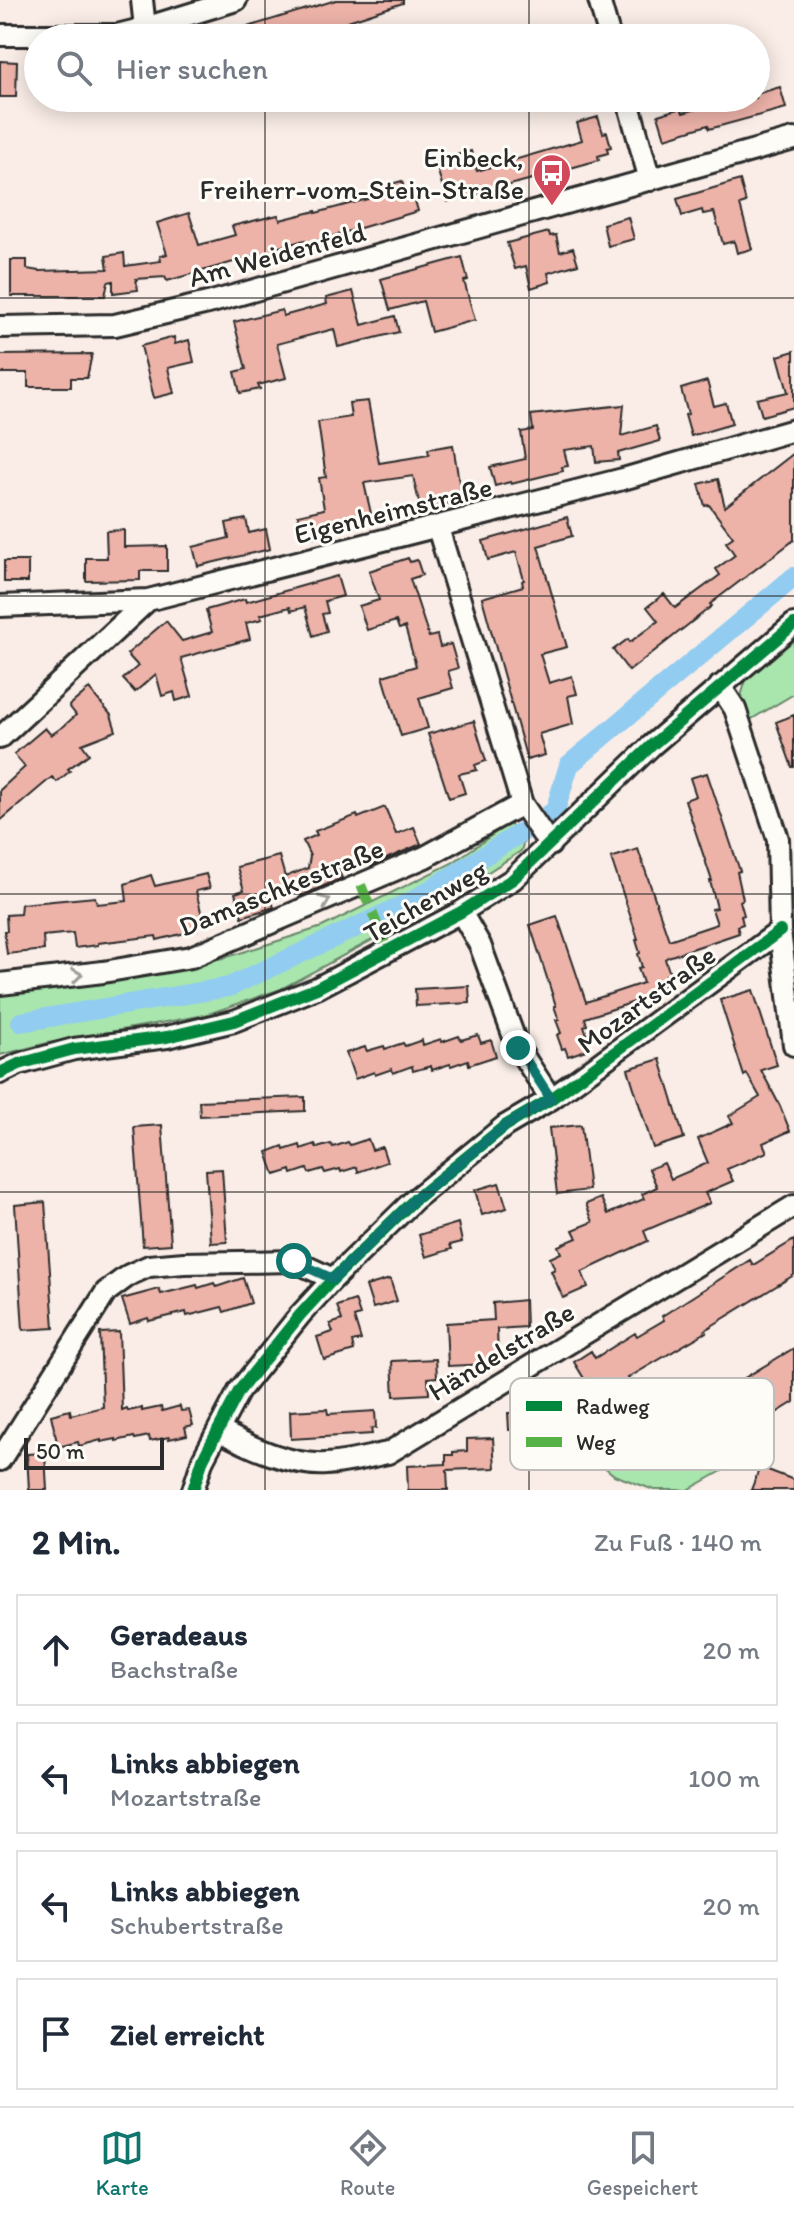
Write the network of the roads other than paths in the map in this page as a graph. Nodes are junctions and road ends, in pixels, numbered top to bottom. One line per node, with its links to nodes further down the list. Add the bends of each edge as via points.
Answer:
1 (142, 0): 4 (street)
2 (236, 0): 5 (street)
3 (599, 0): 6 (street)
4 (145, 24)
5 (158, 24)
6 (606, 24)
7 (0, 35): 8 (street)
8 (24, 35)
9 (631, 112): 11 (street)
10 (794, 139): 11 (street, Am Weidenfeld)
11 (650, 180): 12 (street, Am Weidenfeld, via 115,325)
12 (0, 327)
13 (794, 430): 14 (street, Eigenheimstraße)
14 (438, 528): 15 (street, Eigenheimstraße); 20 (street)
15 (148, 600): 16 (street, Eigenheimstraße); 19 (street)
16 (0, 606)
17 (794, 624): 18 (street, Teichenweg)
18 (720, 686): 21 (street, Teichenweg); 23 (street, via 735,709 778,839)
19 (0, 738)
20 (522, 805): 21 (street); 24 (street, Damaschkestraße, one-way to 20, via 191,957 425,857)
21 (549, 844): 22 (street, Teichenweg, via 513,879)
22 (461, 912): 26 (street, Teichenweg, via 317,988 234,1021 167,1037 74,1049); 27 (street, via 480,945 518,1048)
23 (780, 931): 25 (street); 27 (street, Mozartstraße)
24 (0, 984)
25 (794, 1045)
26 (0, 1073)
27 (551, 1099): 29 (street, Mozartstraße, via 505,1126 414,1200)
28 (794, 1206): 30 (street, Händelstraße)
29 (333, 1279): 32 (street, Mozartstraße, via 239,1391); 33 (street, via 294,1261 184,1263 149,1266 129,1275 106,1292)
30 (511, 1378)
31 (510, 1379): 32 (street, Händelstraße, via 388,1453 325,1464 290,1460)
32 (219, 1430): 34 (street, Mozartstraße)
33 (0, 1460)
34 (193, 1490)

